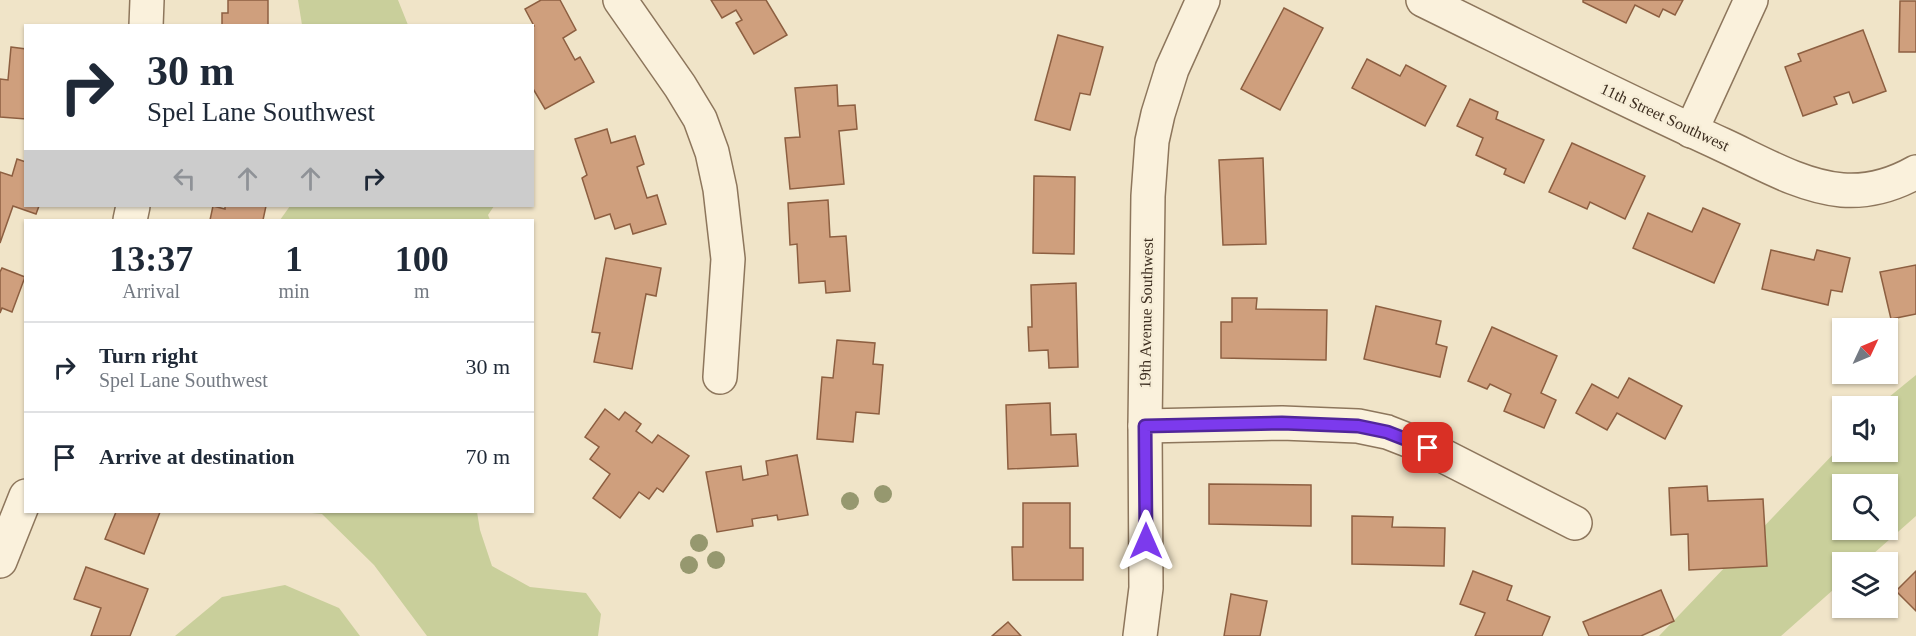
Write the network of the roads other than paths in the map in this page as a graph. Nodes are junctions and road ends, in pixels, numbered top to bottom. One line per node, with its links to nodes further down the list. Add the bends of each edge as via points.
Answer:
1 (147, 0): 6 (street)
2 (620, 0): 9 (street, via 685,94 700,119 712,152 728,259)
3 (1203, 0): 10 (street, 19th Avenue Southwest, via 1173,69 1152,141)
4 (1423, 0): 7 (street, 11th Street Southwest)
5 (1751, 0): 7 (street)
6 (146, 24)
7 (1691, 131): 8 (street, 11th Street Southwest, via 1810,183 1840,190 1891,184)
8 (1916, 172)
9 (720, 377)
10 (1145, 426): 12 (street, via 1282,423 1358,426 1387,432 1428,448); 14 (street, 19th Avenue Southwest, via 1146,588)
11 (24, 501): 13 (street)
12 (1575, 523)
13 (0, 561)
14 (1140, 636)

